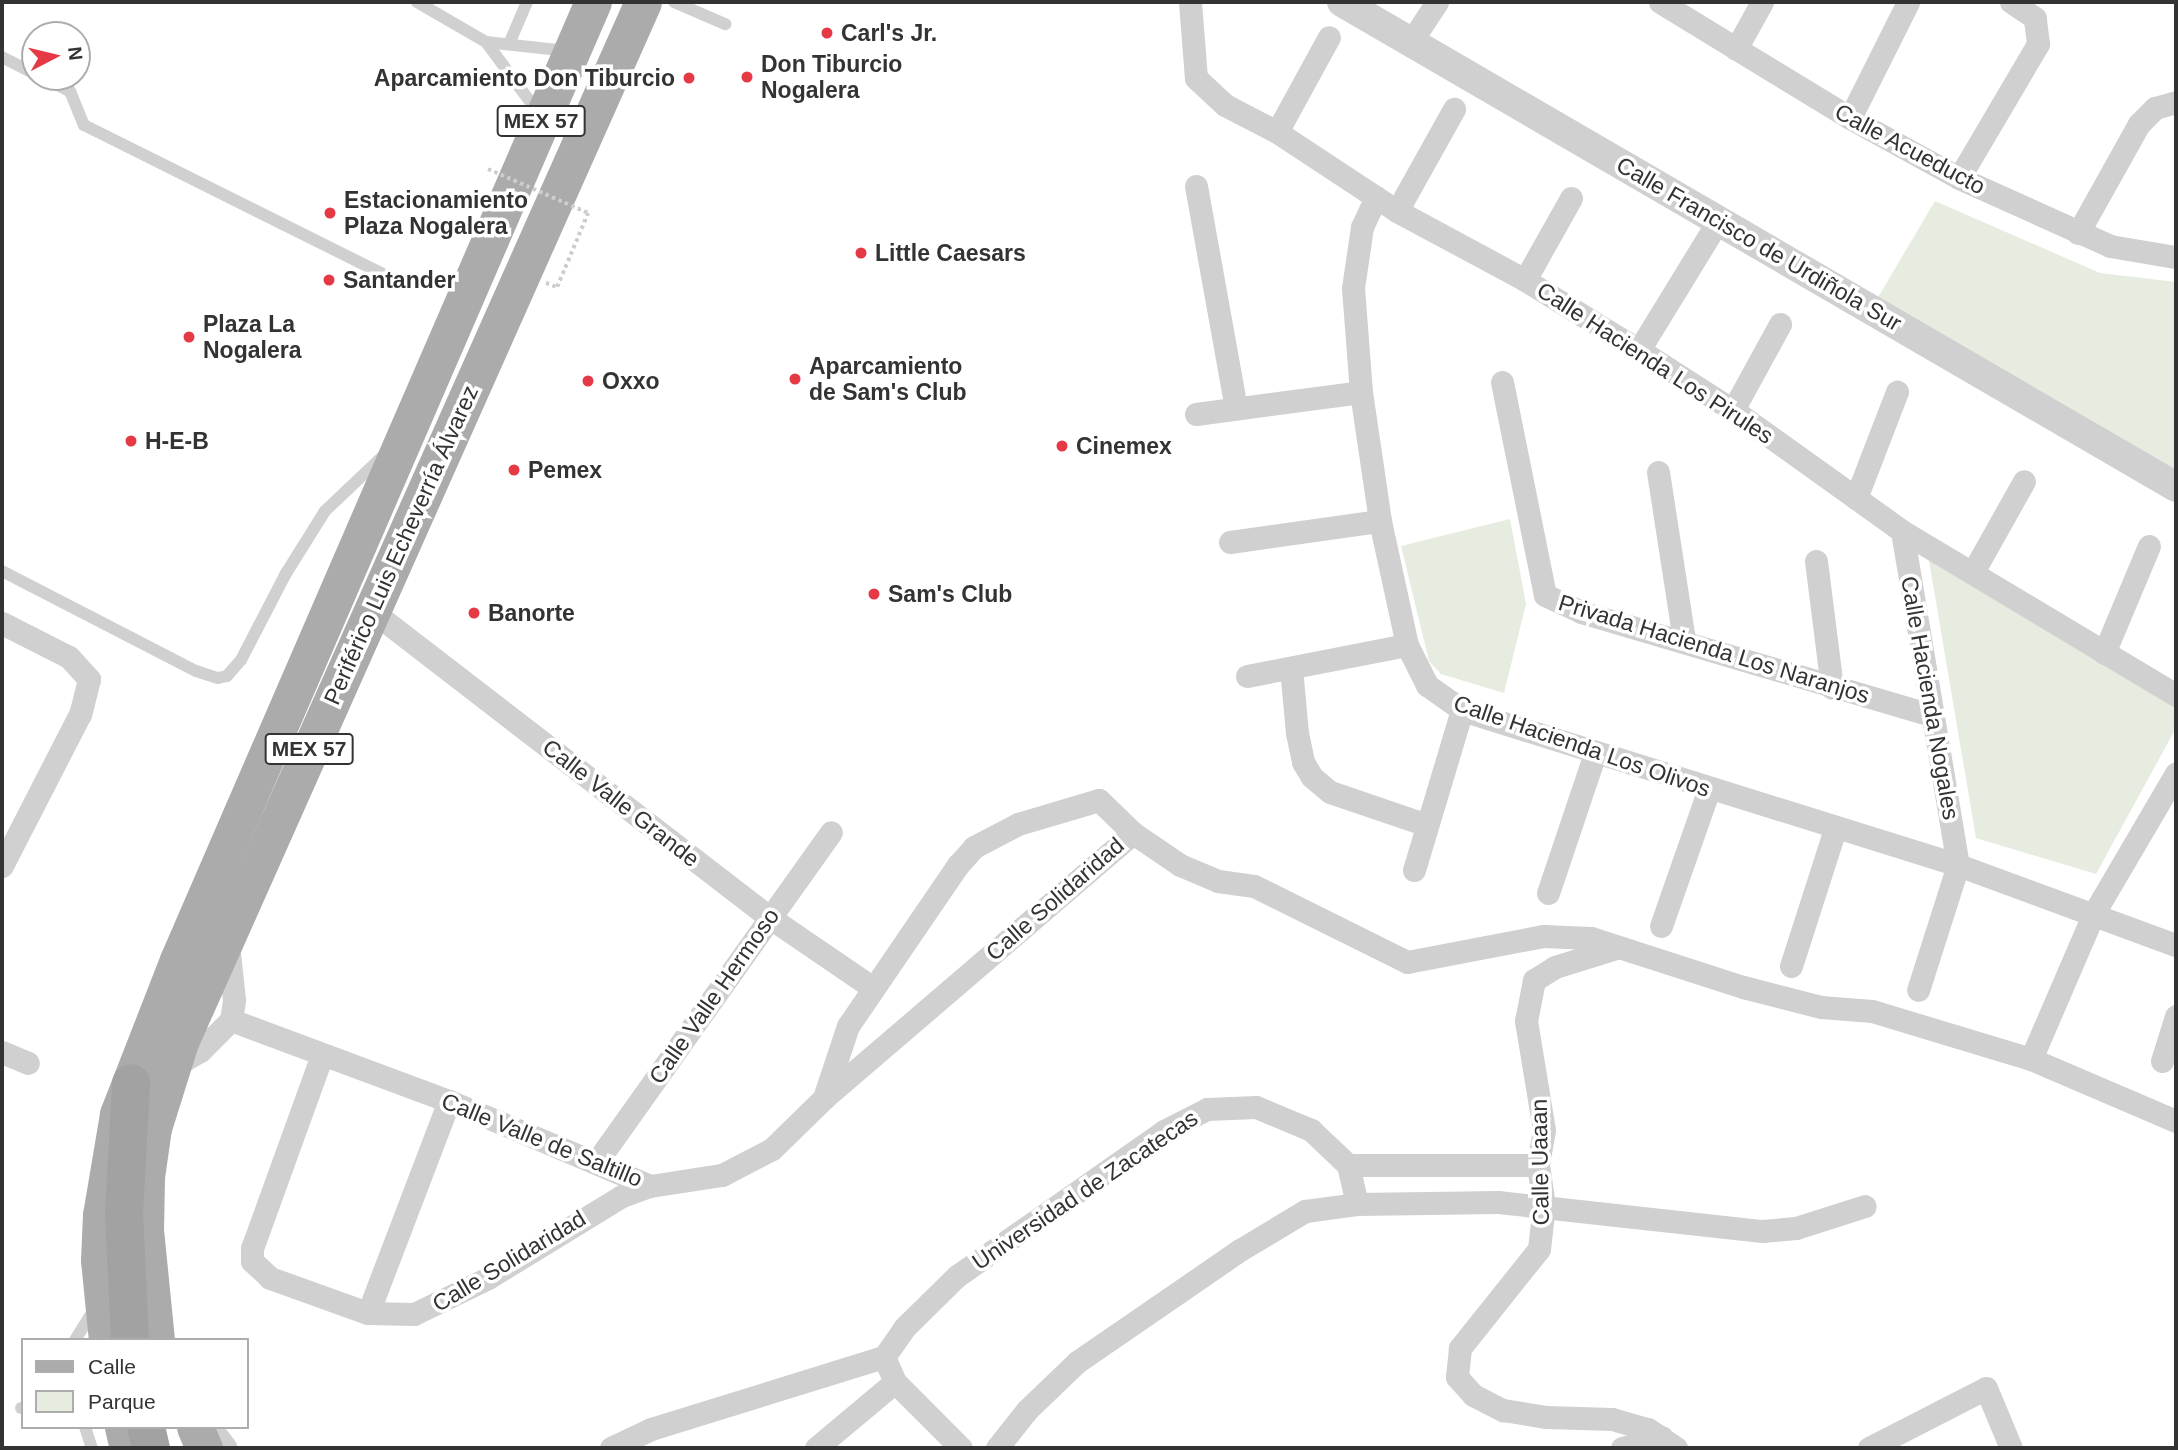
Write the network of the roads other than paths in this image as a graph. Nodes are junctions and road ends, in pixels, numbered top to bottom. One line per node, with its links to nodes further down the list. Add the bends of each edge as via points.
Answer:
1 (417, 2): 15 (lane)
2 (527, 2): 17 (lane)
3 (593, 2): 19 (main road, Periférico Luis Echeverría Álvarez / MEX 57)
4 (643, 2): 26 (main road, Periférico Luis Echeverría Álvarez / MEX 57)
5 (674, 2): 13 (lane)
6 (1190, 2): 28 (street, Calle Hacienda Los Pirules, via 1196,78 1225,104)
7 (1342, 2): 16 (street, Calle Francisco de Urdiñola Sur)
8 (1437, 2): 16 (street)
9 (1660, 2): 18 (street, Calle Acueducto)
10 (1762, 2): 18 (street)
11 (1908, 2): 27 (street)
12 (2011, 2): 29 (street, via 2035,18 2038,44)
13 (725, 24)
14 (1329, 37): 28 (street)
15 (486, 42): 17 (lane); 25 (lane)
16 (1410, 43): 34 (street, Calle Francisco de Urdiñola Sur)
17 (509, 44): 19 (lane)
18 (1736, 49): 27 (street, Calle Acueducto)
19 (571, 51): 25 (main road, Periférico Luis Echeverría Álvarez / MEX 57); 26 (main road, via 588,88)
20 (2, 57): 21 (lane)
21 (21, 67)
22 (70, 91): 37 (lane, via 84,125)
23 (2176, 102): 35 (street, via 2155,108 2139,124)
24 (1454, 109): 33 (street)
25 (542, 117): 47 (main road, Periférico Luis Echeverría Álvarez / MEX 57)
26 (592, 118): 59 (main road, Periférico Luis Echeverría Álvarez / MEX 57)
27 (1850, 118): 29 (street, Calle Acueducto)
28 (1277, 132): 31 (street, Calle Hacienda Los Pirules)
29 (1959, 178): 35 (street, Calle Acueducto)
30 (1196, 186): 44 (street)
31 (1376, 197): 33 (street, Calle Hacienda Los Pirules); 42 (street, Calle Hacienda Los Olivos, via 1362,227 1353,288)
32 (1572, 198): 38 (street)
33 (1397, 211): 38 (street, Calle Hacienda Los Pirules)
34 (1718, 221): 40 (street); 50 (street, Calle Francisco de Urdiñola Sur)
35 (2078, 233): 36 (street, Calle Acueducto, via 2110,246)
36 (2176, 257)
37 (385, 275)
38 (1525, 280): 40 (street, Calle Hacienda Los Pirules)
39 (1780, 324): 45 (street)
40 (1639, 350): 45 (street, Calle Hacienda Los Pirules)
41 (1502, 382): 61 (street, Privada Hacienda Los Naranjos, via 1545,595 1581,612)
42 (1361, 392): 44 (street); 52 (street, Calle Hacienda Los Olivos)
43 (1897, 392): 51 (street)
44 (1236, 408): 46 (street)
45 (1734, 410): 51 (street, Calle Hacienda Los Pirules)
46 (1196, 414)
47 (405, 437): 57 (lane, via 326,511 285,575 241,660 227,676 196,671); 98 (main road, Periférico Luis Echeverría Álvarez / MEX 57, via 178,960)
48 (1658, 472): 61 (street)
49 (2024, 481): 58 (street)
50 (2176, 487)
51 (1856, 498): 53 (street, Calle Hacienda Los Pirules)
52 (1380, 521): 54 (street); 62 (street, Calle Hacienda Los Olivos)
53 (1902, 531): 58 (street, Calle Hacienda Los Pirules); 69 (street, Calle Hacienda Nogales)
54 (1230, 542)
55 (2148, 546): 63 (street)
56 (1816, 561): 66 (street)
57 (2, 571)
58 (1973, 572): 63 (street, Calle Hacienda Los Pirules)
59 (372, 611): 82 (street, Calle Valle Grande); 84 (main road, Periférico Luis Echeverría Álvarez / MEX 57)
60 (2, 623): 78 (street, via 69,657 89,679 80,714)
61 (1684, 640): 66 (street, Privada Hacienda Los Naranjos)
62 (1407, 645): 64 (street); 68 (street, Calle Hacienda Los Olivos, via 1427,685)
63 (2104, 653): 67 (street, Calle Hacienda Los Pirules)
64 (1291, 668): 65 (street); 73 (street, via 1297,733 1312,778 1330,792)
65 (1247, 676)
66 (1832, 688): 69 (street, Privada Hacienda Los Naranjos)
67 (2176, 695)
68 (1462, 710): 70 (street, Calle Hacienda Los Olivos); 73 (street)
69 (1930, 715): 77 (street, Calle Hacienda Nogales)
70 (1595, 753): 72 (street, Calle Hacienda Los Olivos); 80 (street)
71 (2176, 773): 81 (street)
72 (1709, 789): 74 (street, Calle Hacienda Los Olivos); 83 (street)
73 (1427, 825): 79 (street)
74 (1835, 829): 77 (street, Calle Hacienda Los Olivos); 87 (street)
75 (831, 831): 82 (street, Calle Valle Hermoso)
76 (1133, 833): 86 (street, Calle Solidaridad, via 1180,866 1218,881 1254,886 1407,962 1564,934); 88 (street, Calle Valle de Saltillo, via 1099,800 1018,824 974,847); 99 (street, Calle Solidaridad)
77 (1958, 864): 81 (street, Calle Hacienda Los Olivos); 89 (street)
78 (2, 866)
79 (1413, 870)
80 (1548, 892)
81 (2094, 913): 85 (street, Calle Hacienda Los Olivos); 94 (street)
82 (769, 917): 88 (street, Calle Valle Grande); 102 (street, Calle Valle Hermoso)
83 (1661, 926)
84 (226, 932): 91 (street, via 234,1000); 97 (main road, Periférico Luis Echeverría Álvarez / MEX 57)
85 (2176, 944)
86 (1616, 948): 94 (street, Calle Solidaridad, via 1821,1007 1872,1011); 104 (street, Calle Uaaan, via 1555,967 1534,980 1526,1021 1544,1130)
87 (1791, 966)
88 (873, 988): 99 (street, Calle Valle de Saltillo, via 848,1026)
89 (1918, 990)
90 (2176, 1016): 95 (street)
91 (231, 1020): 93 (street, Calle Valle de Saltillo); 97 (street, via 200,1051)
92 (2, 1052): 96 (street)
93 (322, 1055): 100 (street, Calle Valle de Saltillo); 110 (street, Calle Solidaridad, via 252,1248 257,1271)
94 (2031, 1059): 101 (street, Calle Solidaridad)
95 (2162, 1061)
96 (28, 1063)
97 (172, 1067): 114 (main road, Periférico Luis Echeverría Álvarez / MEX 57, via 153,1128 145,1177 151,1302)
98 (131, 1083): 109 (main road, Periférico Luis Echeverría Álvarez / MEX 57, via 118,1114 106,1175 99,1260); 113 (highway, via 124,1214)
99 (824, 1098): 105 (street, Calle Valle de Saltillo, via 772,1149 747,1166 722,1175)
100 (449, 1101): 102 (street, Calle Valle de Saltillo); 110 (street)
101 (2176, 1122)
102 (598, 1160): 105 (street, Calle Valle de Saltillo)
103 (1348, 1165): 104 (street); 106 (street); 115 (street, Universidad de Zacatecas, via 1311,1130 1256,1107 1219,1107 1184,1118 957,1276 904,1328)
104 (1538, 1165): 107 (street, Calle Uaaan)
105 (650, 1186): 110 (street, Calle Solidaridad, via 589,1213 430,1309 390,1316)
106 (1357, 1205): 107 (street); 133 (street, via 1305,1211 1284,1222 1131,1324 1077,1362 1027,1410)
107 (1544, 1205): 108 (street, via 1762,1231 1796,1228); 123 (street, Calle Uaaan, via 1539,1249 1460,1348 1457,1377 1473,1395 1503,1410 1612,1419)
108 (1865, 1206)
109 (103, 1300): 111 (lane, via 87,1316); 112 (main road, Periférico Luis Echeverría Álvarez / MEX 57)
110 (368, 1313)
111 (76, 1338)
112 (107, 1338)
113 (130, 1338)
114 (158, 1338)
115 (884, 1357): 116 (street); 130 (street, via 651,1429)
116 (895, 1382): 131 (street); 132 (street)
117 (86, 1429): 124 (lane)
118 (123, 1429): 125 (main road)
119 (146, 1429): 126 (highway)
120 (176, 1429): 127 (main road)
121 (196, 1429): 128 (main road)
122 (212, 1429): 129 (street)
123 (1669, 1443): 134 (street)
124 (92, 1448)
125 (128, 1448)
126 (151, 1448)
127 (181, 1448)
128 (204, 1448)
129 (226, 1448)
130 (611, 1448)
131 (816, 1448)
132 (961, 1448)
133 (997, 1448)
134 (1622, 1448)
135 (1869, 1448): 136 (street, via 1986,1388)
136 (2011, 1448)

